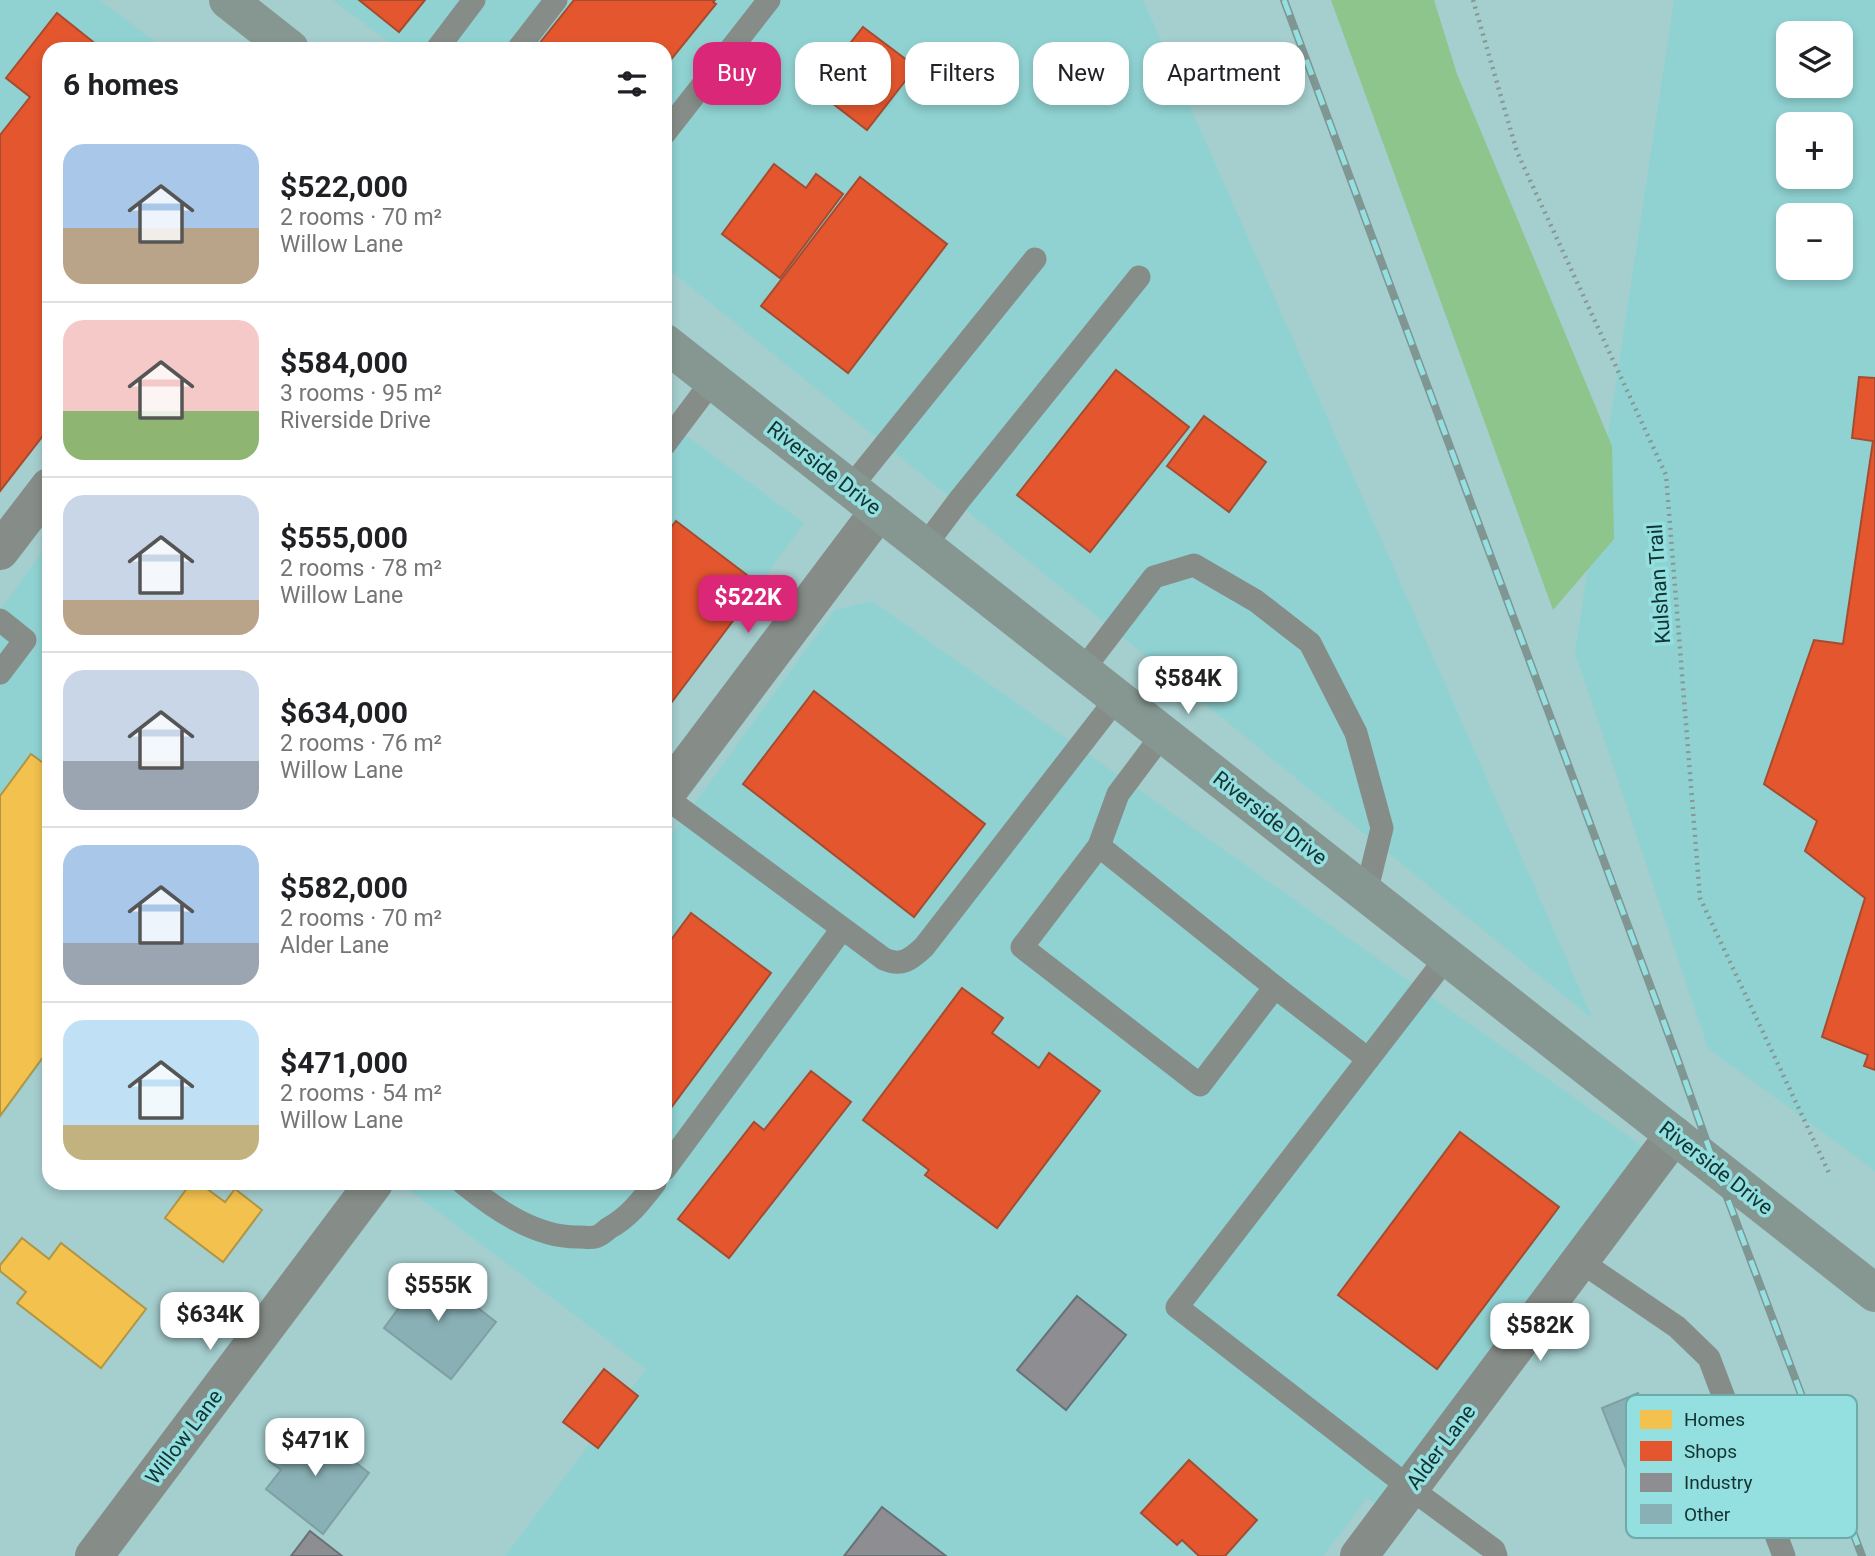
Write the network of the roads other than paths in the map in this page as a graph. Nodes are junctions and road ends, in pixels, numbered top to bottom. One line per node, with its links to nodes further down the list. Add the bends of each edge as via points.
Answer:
1 (228, 0): 5 (main road)
2 (474, 0): 6 (lane)
3 (556, 0): 7 (lane)
4 (769, 0): 8 (lane)
5 (281, 42)
6 (442, 42)
7 (523, 42)
8 (672, 124)
9 (1035, 259): 15 (lane)
10 (1139, 277): 16 (lane)
11 (672, 348): 12 (main road, Riverside Drive)
12 (713, 380): 13 (lane); 15 (main road, Riverside Drive)
13 (672, 435)
14 (42, 496): 17 (street)
15 (864, 500): 16 (main road, Riverside Drive); 23 (street)
16 (924, 547): 19 (main road, Riverside Drive)
17 (0, 551)
18 (0, 620): 20 (lane, via 25,639)
19 (1082, 671): 21 (main road, Riverside Drive); 26 (lane, via 1154,577 1194,565 1256,601 1310,643 1356,733 1382,828)
20 (0, 673)
21 (1117, 698): 22 (main road, Riverside Drive); 27 (lane, via 913,957 894,964)
22 (1163, 734): 25 (lane, via 1118,794); 26 (main road, Riverside Drive)
23 (672, 786)
24 (672, 801): 27 (lane)
25 (1099, 846): 29 (lane); 29 (lane, via 1022,947 1200,1086)
26 (1366, 893): 28 (main road, Riverside Drive)
27 (842, 929): 32 (lane)
28 (1447, 957): 30 (lane); 31 (main road, Riverside Drive)
29 (1275, 987): 30 (lane)
30 (1368, 1059): 39 (lane, via 1177,1307)
31 (1674, 1135): 36 (street, Alder Lane); 37 (main road, Riverside Drive)
32 (672, 1160)
33 (369, 1190): 41 (street, Willow Lane)
34 (472, 1190): 35 (lane, via 512,1217 565,1237 595,1237 621,1222)
35 (650, 1190)
36 (1580, 1261): 38 (lane, via 1677,1328 1709,1358); 39 (street, Alder Lane)
37 (1875, 1293)
38 (1723, 1395)
39 (1410, 1488): 42 (street, Alder Lane); 43 (lane)
40 (1777, 1538): 44 (lane)
41 (94, 1556)
42 (1359, 1556)
43 (1496, 1556)
44 (1784, 1556)

